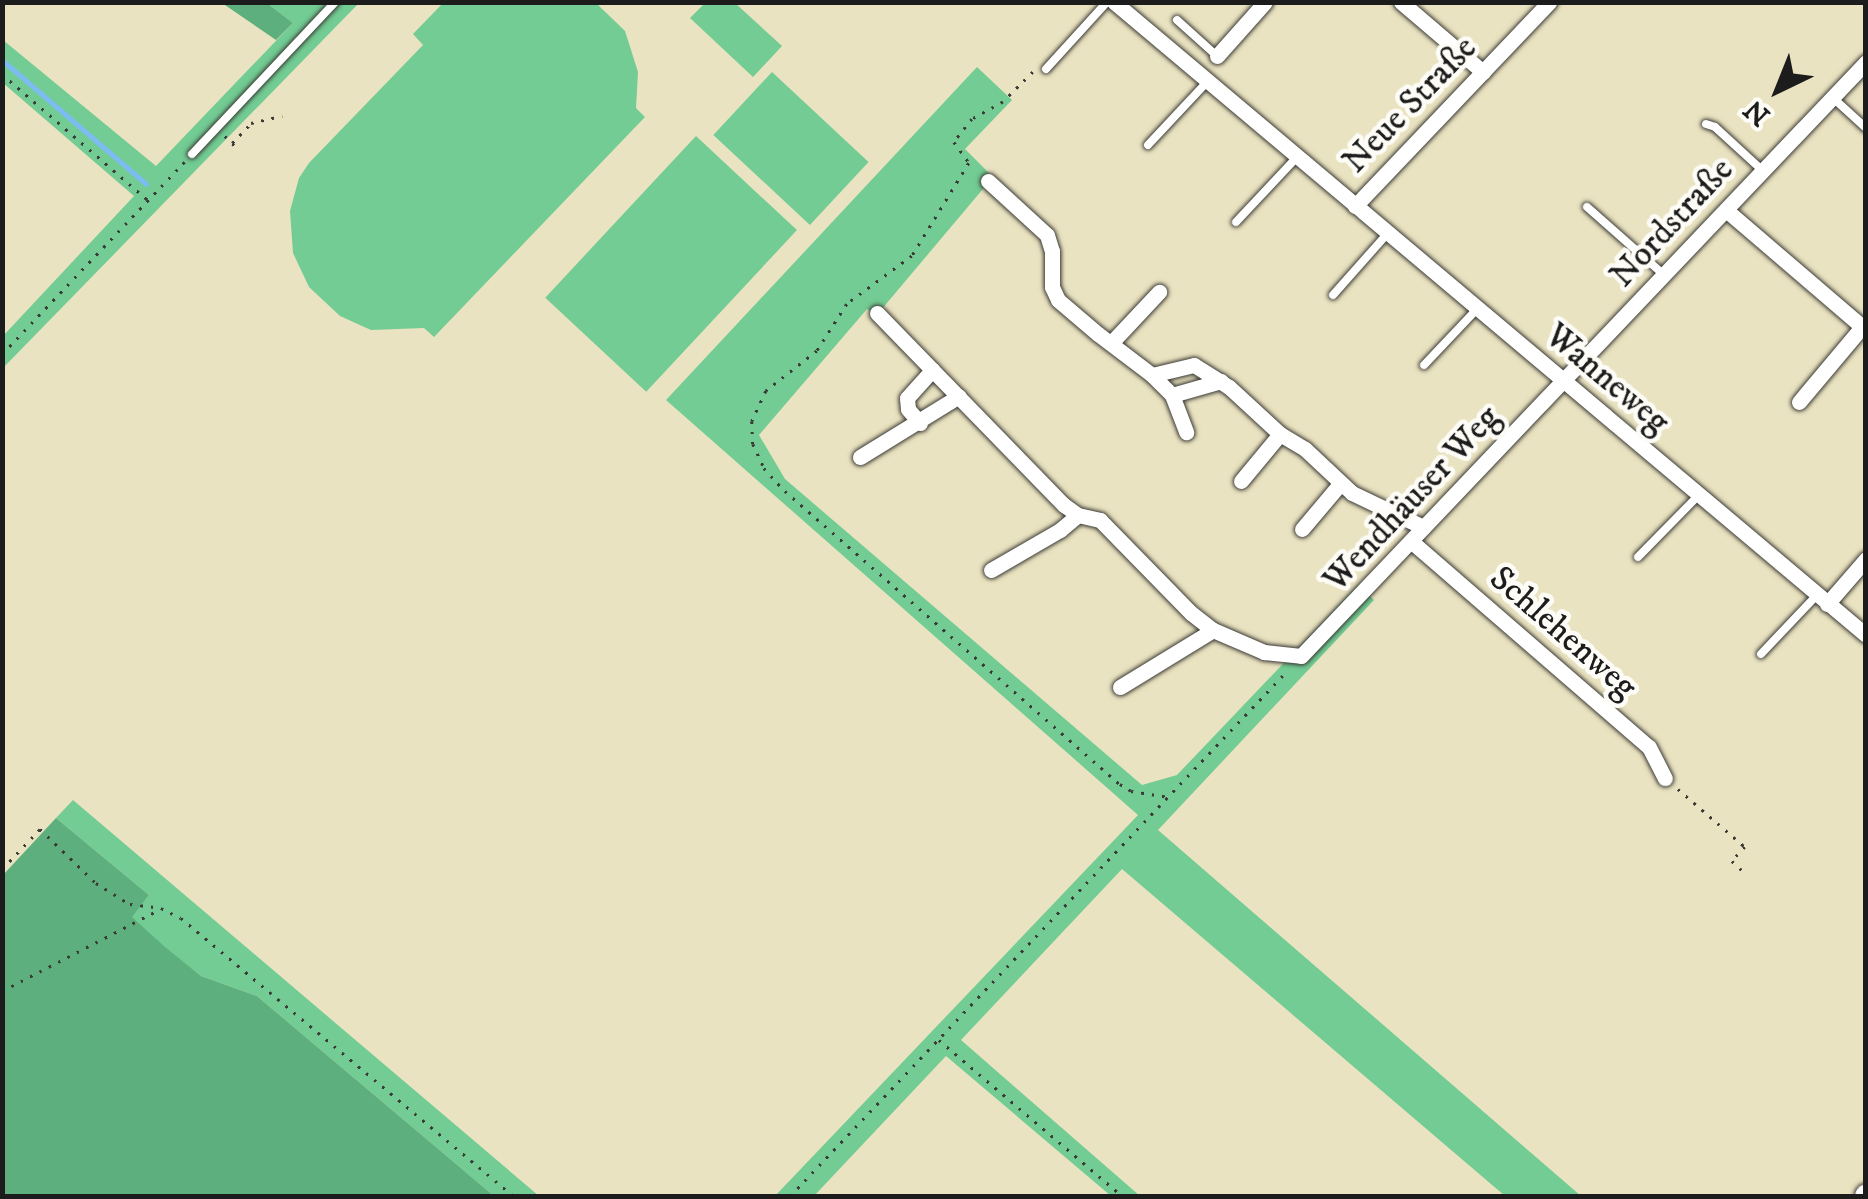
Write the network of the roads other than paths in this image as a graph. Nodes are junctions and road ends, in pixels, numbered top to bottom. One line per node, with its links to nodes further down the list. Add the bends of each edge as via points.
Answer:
1 (335, 2): 16 (lane)
2 (1111, 2): 9 (lane, Wanneweg); 11 (street, Wanneweg)
3 (1265, 2): 7 (street)
4 (1401, 2): 10 (street)
5 (1549, 2): 10 (street, Neue Straße)
6 (1177, 20): 7 (lane)
7 (1217, 56)
8 (1866, 62): 12 (street, Nordstraße)
9 (1042, 67)
10 (1482, 72): 20 (street, Neue Straße)
11 (1207, 81): 15 (lane); 17 (street, Wanneweg)
12 (1832, 97): 14 (lane); 18 (street, Nordstraße)
13 (1706, 124): 18 (lane)
14 (1866, 128)
15 (1148, 145)
16 (192, 154)
17 (1296, 156): 20 (street, Wanneweg); 23 (lane)
18 (1763, 170): 22 (street, Nordstraße)
19 (988, 181): 31 (street, via 1047,236 1058,300)
20 (1355, 206): 24 (street, Wanneweg)
21 (1587, 207): 25 (lane)
22 (1726, 210): 25 (street, Nordstraße); 30 (street)
23 (1236, 222)
24 (1388, 233): 27 (lane); 28 (street, Wanneweg)
25 (1664, 275): 36 (street, Nordstraße)
26 (1158, 292): 31 (street)
27 (1332, 294)
28 (1477, 308): 32 (lane); 36 (street, Wanneweg)
29 (877, 314): 33 (street)
30 (1864, 329): 39 (street)
31 (1112, 342): 34 (street)
32 (1424, 365)
33 (932, 370): 38 (street); 40 (street, via 907,398)
34 (1152, 376): 35 (street, via 1194,364); 37 (street)
35 (1221, 381): 37 (street); 42 (street)
36 (1564, 382): 46 (street, Wanneweg); 48 (street, Wendhäuser Weg)
37 (1172, 395): 41 (street)
38 (959, 396): 40 (street); 47 (street)
39 (1799, 402)
40 (920, 423): 43 (street)
41 (1186, 432)
42 (1280, 434): 44 (street); 45 (street, via 1306,448)
43 (860, 457)
44 (1241, 481)
45 (1340, 484): 48 (street); 49 (street)
46 (1698, 496): 51 (lane); 54 (street, Wanneweg)
47 (1078, 515): 53 (street); 55 (street, via 1100,520)
48 (1423, 528): 50 (street, Wendhäuser Weg)
49 (1302, 529)
50 (1412, 542): 55 (street, Wendhäuser Weg, via 1301,656 1264,652); 59 (street, Schlehenweg, via 1649,747)
51 (1638, 557)
52 (1866, 559): 54 (street)
53 (991, 570)
54 (1822, 600): 56 (street, Wanneweg); 57 (lane)
55 (1212, 630): 58 (street)
56 (1866, 635)
57 (1761, 654)
58 (1120, 688)
59 (1665, 778)

